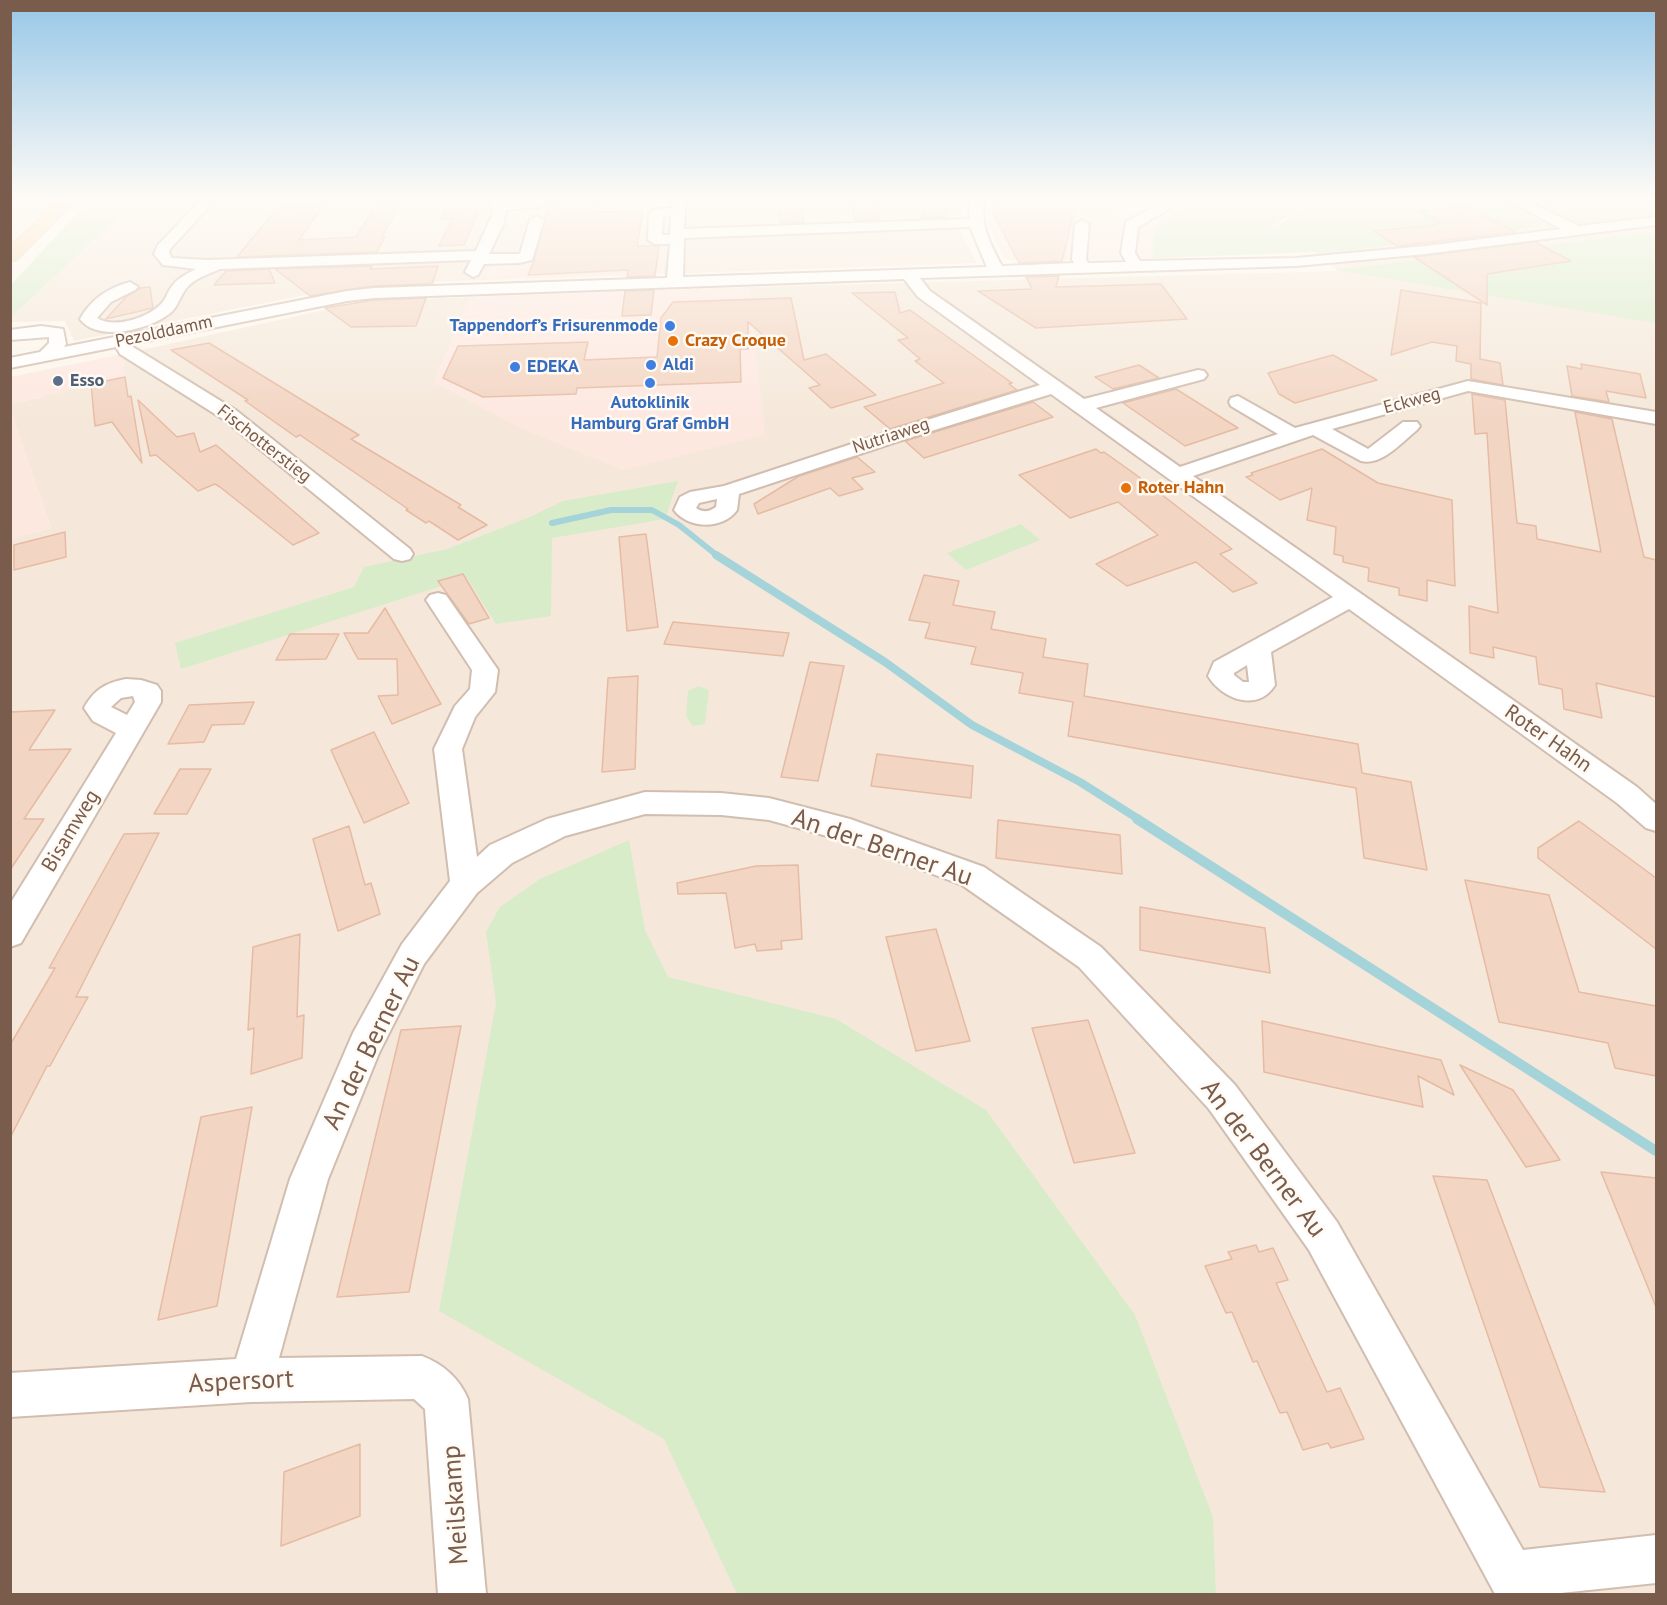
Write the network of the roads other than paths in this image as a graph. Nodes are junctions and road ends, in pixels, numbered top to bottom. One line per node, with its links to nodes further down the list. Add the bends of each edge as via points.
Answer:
1 (206, 271): 7 (street, via 182,284 168,307 149,319 109,327 88,320 101,301)
2 (474, 271): 8 (street)
3 (675, 271): 6 (street)
4 (997, 271): 5 (street, Pezolddamm)
5 (908, 273): 6 (street, Pezolddamm); 14 (street, Roter Hahn, via 924,294)
6 (675, 281): 8 (street, Pezolddamm)
7 (130, 287)
8 (467, 288): 10 (street, Pezolddamm, via 346,296)
9 (10, 335): 11 (street, via 57,333 58,344)
10 (122, 341): 11 (street, Pezolddamm); 23 (street, Fischotterstieg, via 126,350 230,414)
11 (45, 357): 12 (street, Pezolddamm)
12 (10, 363)
13 (1197, 375): 16 (street)
14 (1054, 387): 16 (street, Roter Hahn); 22 (street, Nutriaweg, via 920,426)
15 (1238, 402): 20 (street)
16 (1081, 406): 21 (street, Roter Hahn)
17 (1656, 418): 19 (street, Eckweg, via 1468,386)
18 (1410, 426): 19 (street, via 1370,457)
19 (1316, 428): 20 (street, Eckweg)
20 (1293, 435): 21 (street, Eckweg)
21 (1175, 475): 24 (street, Roter Hahn)
22 (729, 490)
23 (402, 554)
24 (1350, 598): 26 (street); 28 (street, Roter Hahn, via 1627,795)
25 (438, 600): 29 (street, via 485,670 482,692 464,713 448,749)
26 (1258, 647)
27 (132, 729): 30 (street, Bisamweg)
28 (1656, 820)
29 (466, 884): 31 (street, An der Berner Au, via 413,954 365,1045 309,1179); 35 (street, An der Berner Au, via 501,854 557,827 645,803 770,809 850,831 973,876 1090,957 1221,1098 1323,1236)
30 (10, 933)
31 (251, 1380): 32 (street, Aspersort); 33 (street, Aspersort, via 422,1377 446,1399)
32 (10, 1395)
33 (449, 1416): 36 (street, Meilskamp)
34 (1656, 1559): 35 (street, An der Berner Au)
35 (1516, 1585)
36 (462, 1594)

